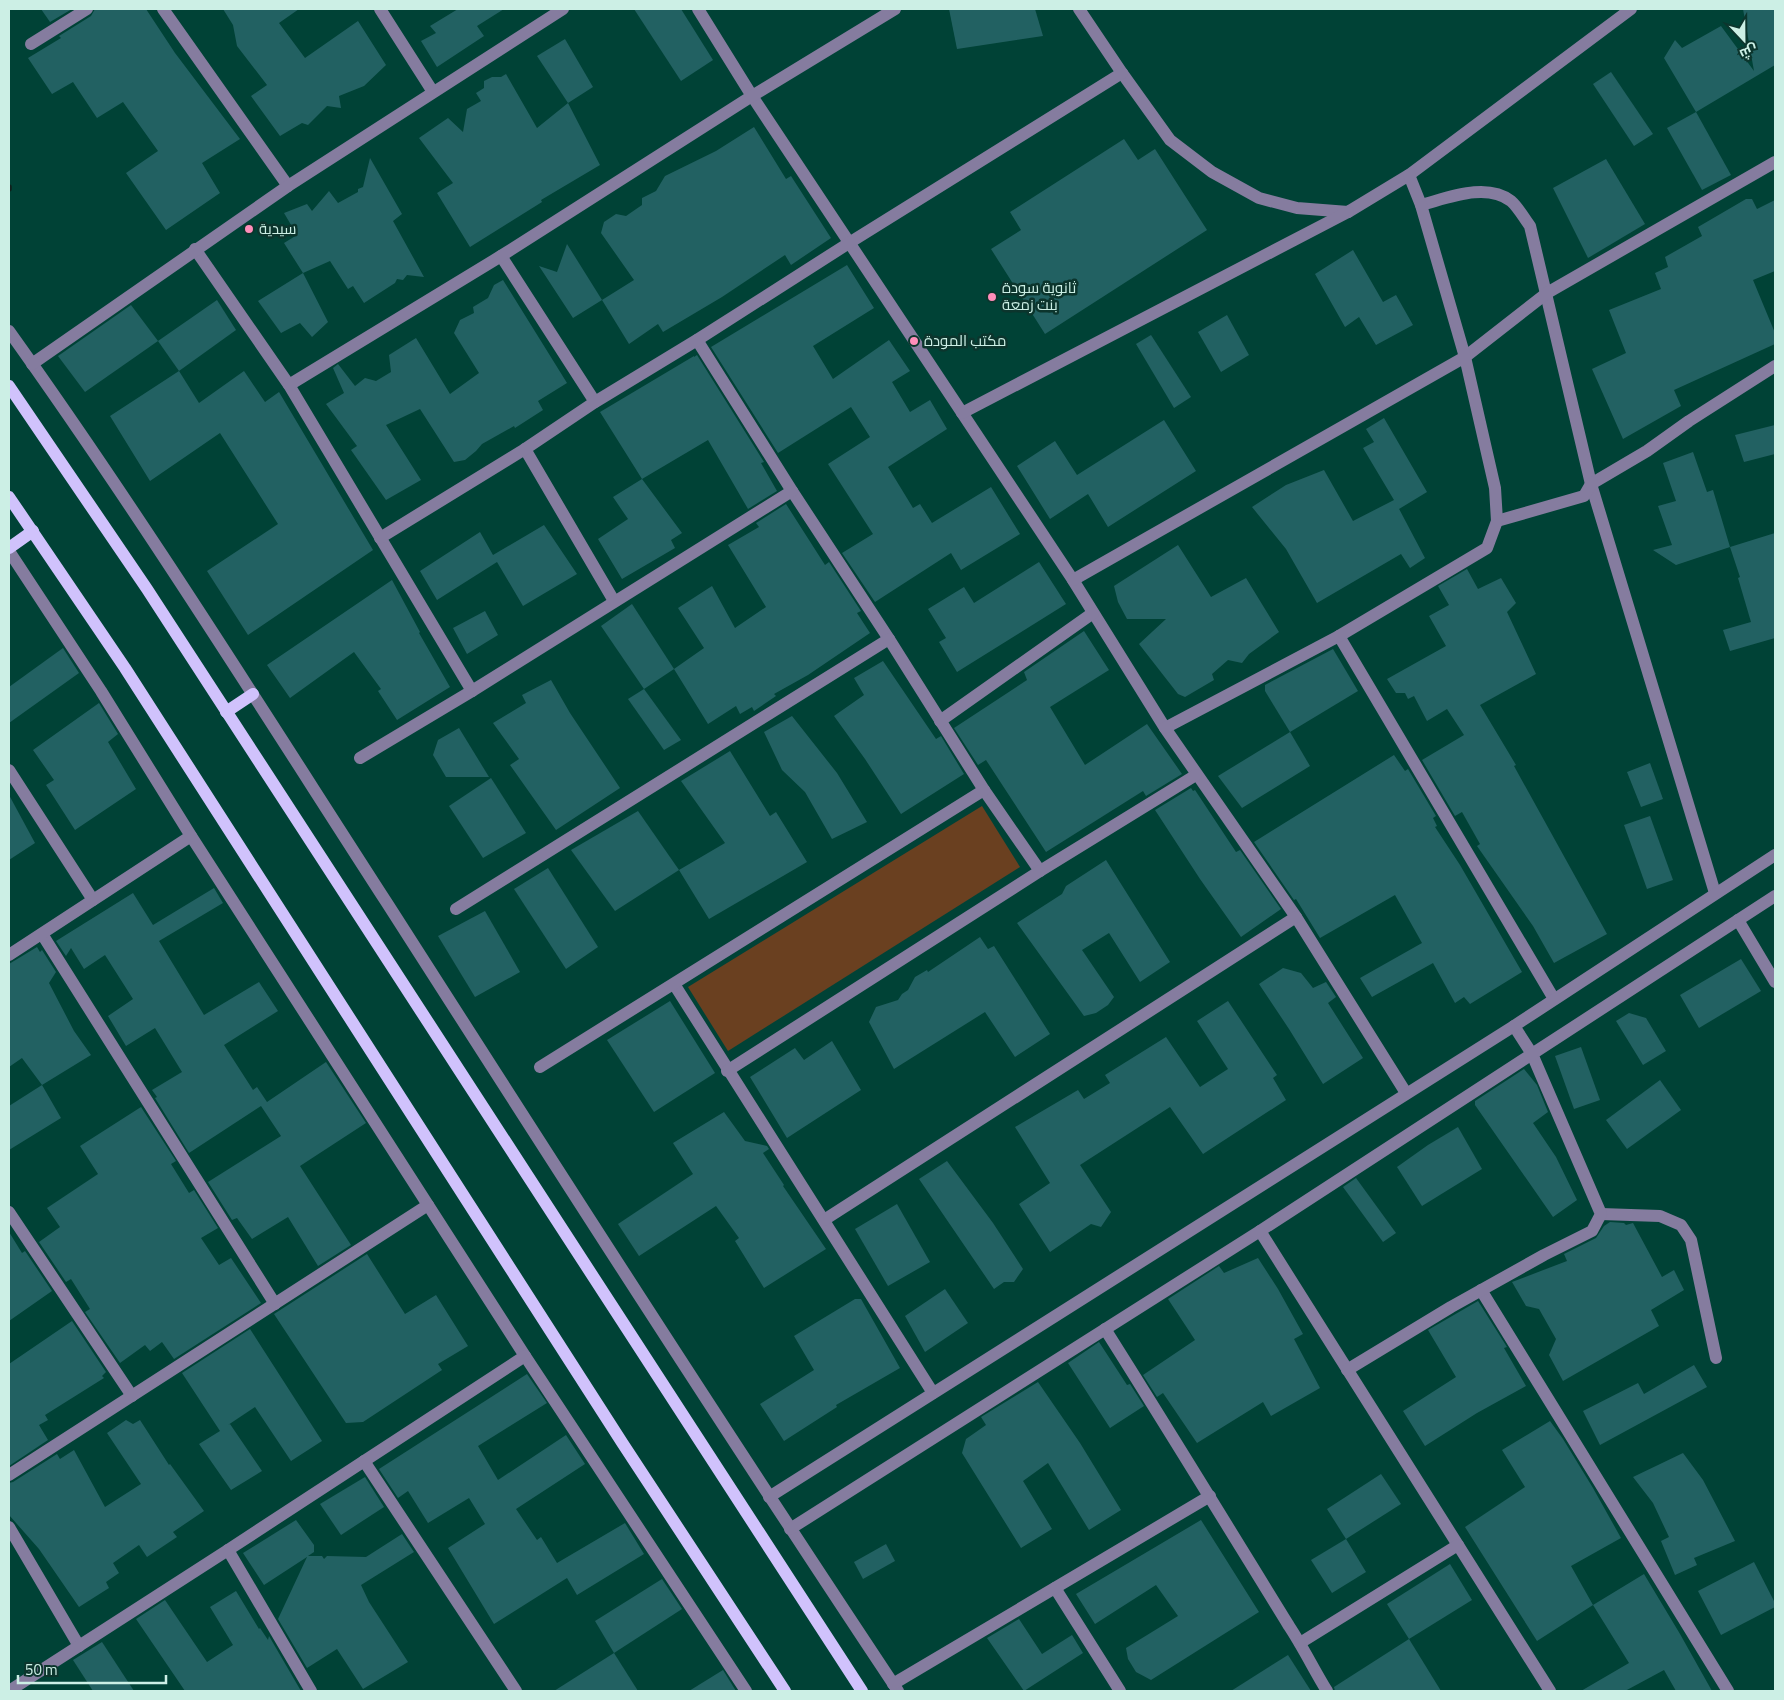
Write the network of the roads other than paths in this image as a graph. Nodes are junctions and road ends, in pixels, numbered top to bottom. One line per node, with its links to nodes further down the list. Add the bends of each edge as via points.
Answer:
1 (87, 9): 9 (street)
2 (163, 9): 15 (street)
3 (380, 9): 11 (street)
4 (563, 9): 11 (street)
5 (698, 9): 12 (street)
6 (895, 9): 12 (street)
7 (1079, 9): 10 (street)
8 (1631, 9): 14 (street)
9 (31, 44)
10 (1122, 74): 17 (street, via 1170,140 1212,172 1259,198 1297,208); 18 (street)
11 (433, 92): 15 (street)
12 (752, 96): 18 (street); 20 (street)
13 (1775, 162): 21 (street)
14 (1409, 176): 16 (street); 17 (street)
15 (288, 186): 19 (street)
16 (1421, 205): 21 (street, via 1468,194 1494,193 1512,202 1530,226); 24 (street)
17 (1348, 212): 30 (street)
18 (849, 243): 23 (street); 30 (street)
19 (195, 249): 25 (street); 27 (street)
20 (501, 256): 27 (street); 29 (street)
21 (1547, 294): 24 (street); 32 (street)
22 (9, 331): 25 (street)
23 (697, 340): 29 (street); 33 (street)
24 (1465, 357): 35 (street, via 1495,488); 39 (street)
25 (32, 364): 45 (street)
26 (1775, 366): 32 (street)
27 (289, 385): 37 (street)
28 (9, 386): 46 (main road)
29 (595, 402): 31 (street)
30 (962, 413): 39 (street)
31 (525, 449): 37 (street); 40 (street)
32 (1591, 484): 35 (street, via 1584,496); 56 (street)
33 (792, 491): 40 (street); 43 (street)
34 (9, 497): 36 (main road)
35 (1497, 521): 42 (street, via 1487,548)
36 (33, 531): 38 (main road); 101 (main road, via 130,676)
37 (380, 538): 44 (street)
38 (9, 549): 53 (street)
39 (1073, 580): 41 (street)
40 (614, 601): 44 (street)
41 (1093, 613): 47 (street); 48 (street)
42 (1339, 636): 48 (street); 66 (street)
43 (889, 639): 47 (street); 59 (street)
44 (472, 691): 49 (street)
45 (253, 694): 46 (main road); 88 (street)
46 (226, 712): 102 (main road)
47 (940, 721): 52 (street)
48 (1165, 728): 51 (street)
49 (360, 758)
50 (9, 770): 58 (street)
51 (1196, 775): 55 (street); 60 (street)
52 (984, 790): 55 (street); 65 (street)
53 (191, 836): 58 (street); 72 (street)
54 (1775, 855): 56 (street)
55 (1040, 871): 70 (street)
56 (1715, 894): 66 (street)
57 (1775, 896): 61 (street)
58 (93, 900): 62 (street)
59 (456, 909)
60 (1296, 917): 71 (street); 75 (street)
61 (1738, 920): 64 (street); 68 (street)
62 (42, 934): 63 (street); 78 (street)
63 (9, 955)
64 (1775, 982)
65 (674, 984): 69 (street); 70 (street)
66 (1554, 999): 67 (street)
67 (1514, 1026): 68 (street); 71 (street)
68 (1532, 1054): 74 (street); 76 (street)
69 (540, 1066)
70 (728, 1071): 75 (street)
71 (1406, 1093): 83 (street)
72 (428, 1205): 78 (street); 80 (street)
73 (9, 1212): 84 (street)
74 (1600, 1214): 77 (street, via 1592,1231); 81 (street, via 1660,1216 1681,1225 1691,1240)
75 (824, 1220): 83 (street)
76 (1260, 1231): 79 (street); 82 (street)
77 (1481, 1290): 82 (street); 106 (street)
78 (275, 1304): 84 (street)
79 (1105, 1329): 87 (street); 90 (street)
80 (525, 1356): 85 (street); 100 (street)
81 (1716, 1358)
82 (1347, 1370): 91 (street)
83 (933, 1393): 88 (street)
84 (132, 1396): 86 (street)
85 (364, 1461): 92 (street); 99 (street)
86 (9, 1476)
87 (1210, 1496): 93 (street); 94 (street)
88 (769, 1497): 90 (street)
89 (9, 1527): 95 (street)
90 (790, 1529): 96 (street)
91 (1458, 1545): 94 (street); 105 (street)
92 (228, 1550): 95 (street); 98 (street)
93 (1055, 1588): 96 (street); 103 (street)
94 (1300, 1643): 104 (street)
95 (79, 1646): 97 (street)
96 (895, 1687)
97 (9, 1691)
98 (311, 1691)
99 (516, 1691)
100 (746, 1691)
101 (785, 1691)
102 (862, 1691)
103 (1120, 1691)
104 (1327, 1691)
105 (1550, 1691)
106 (1728, 1691)

